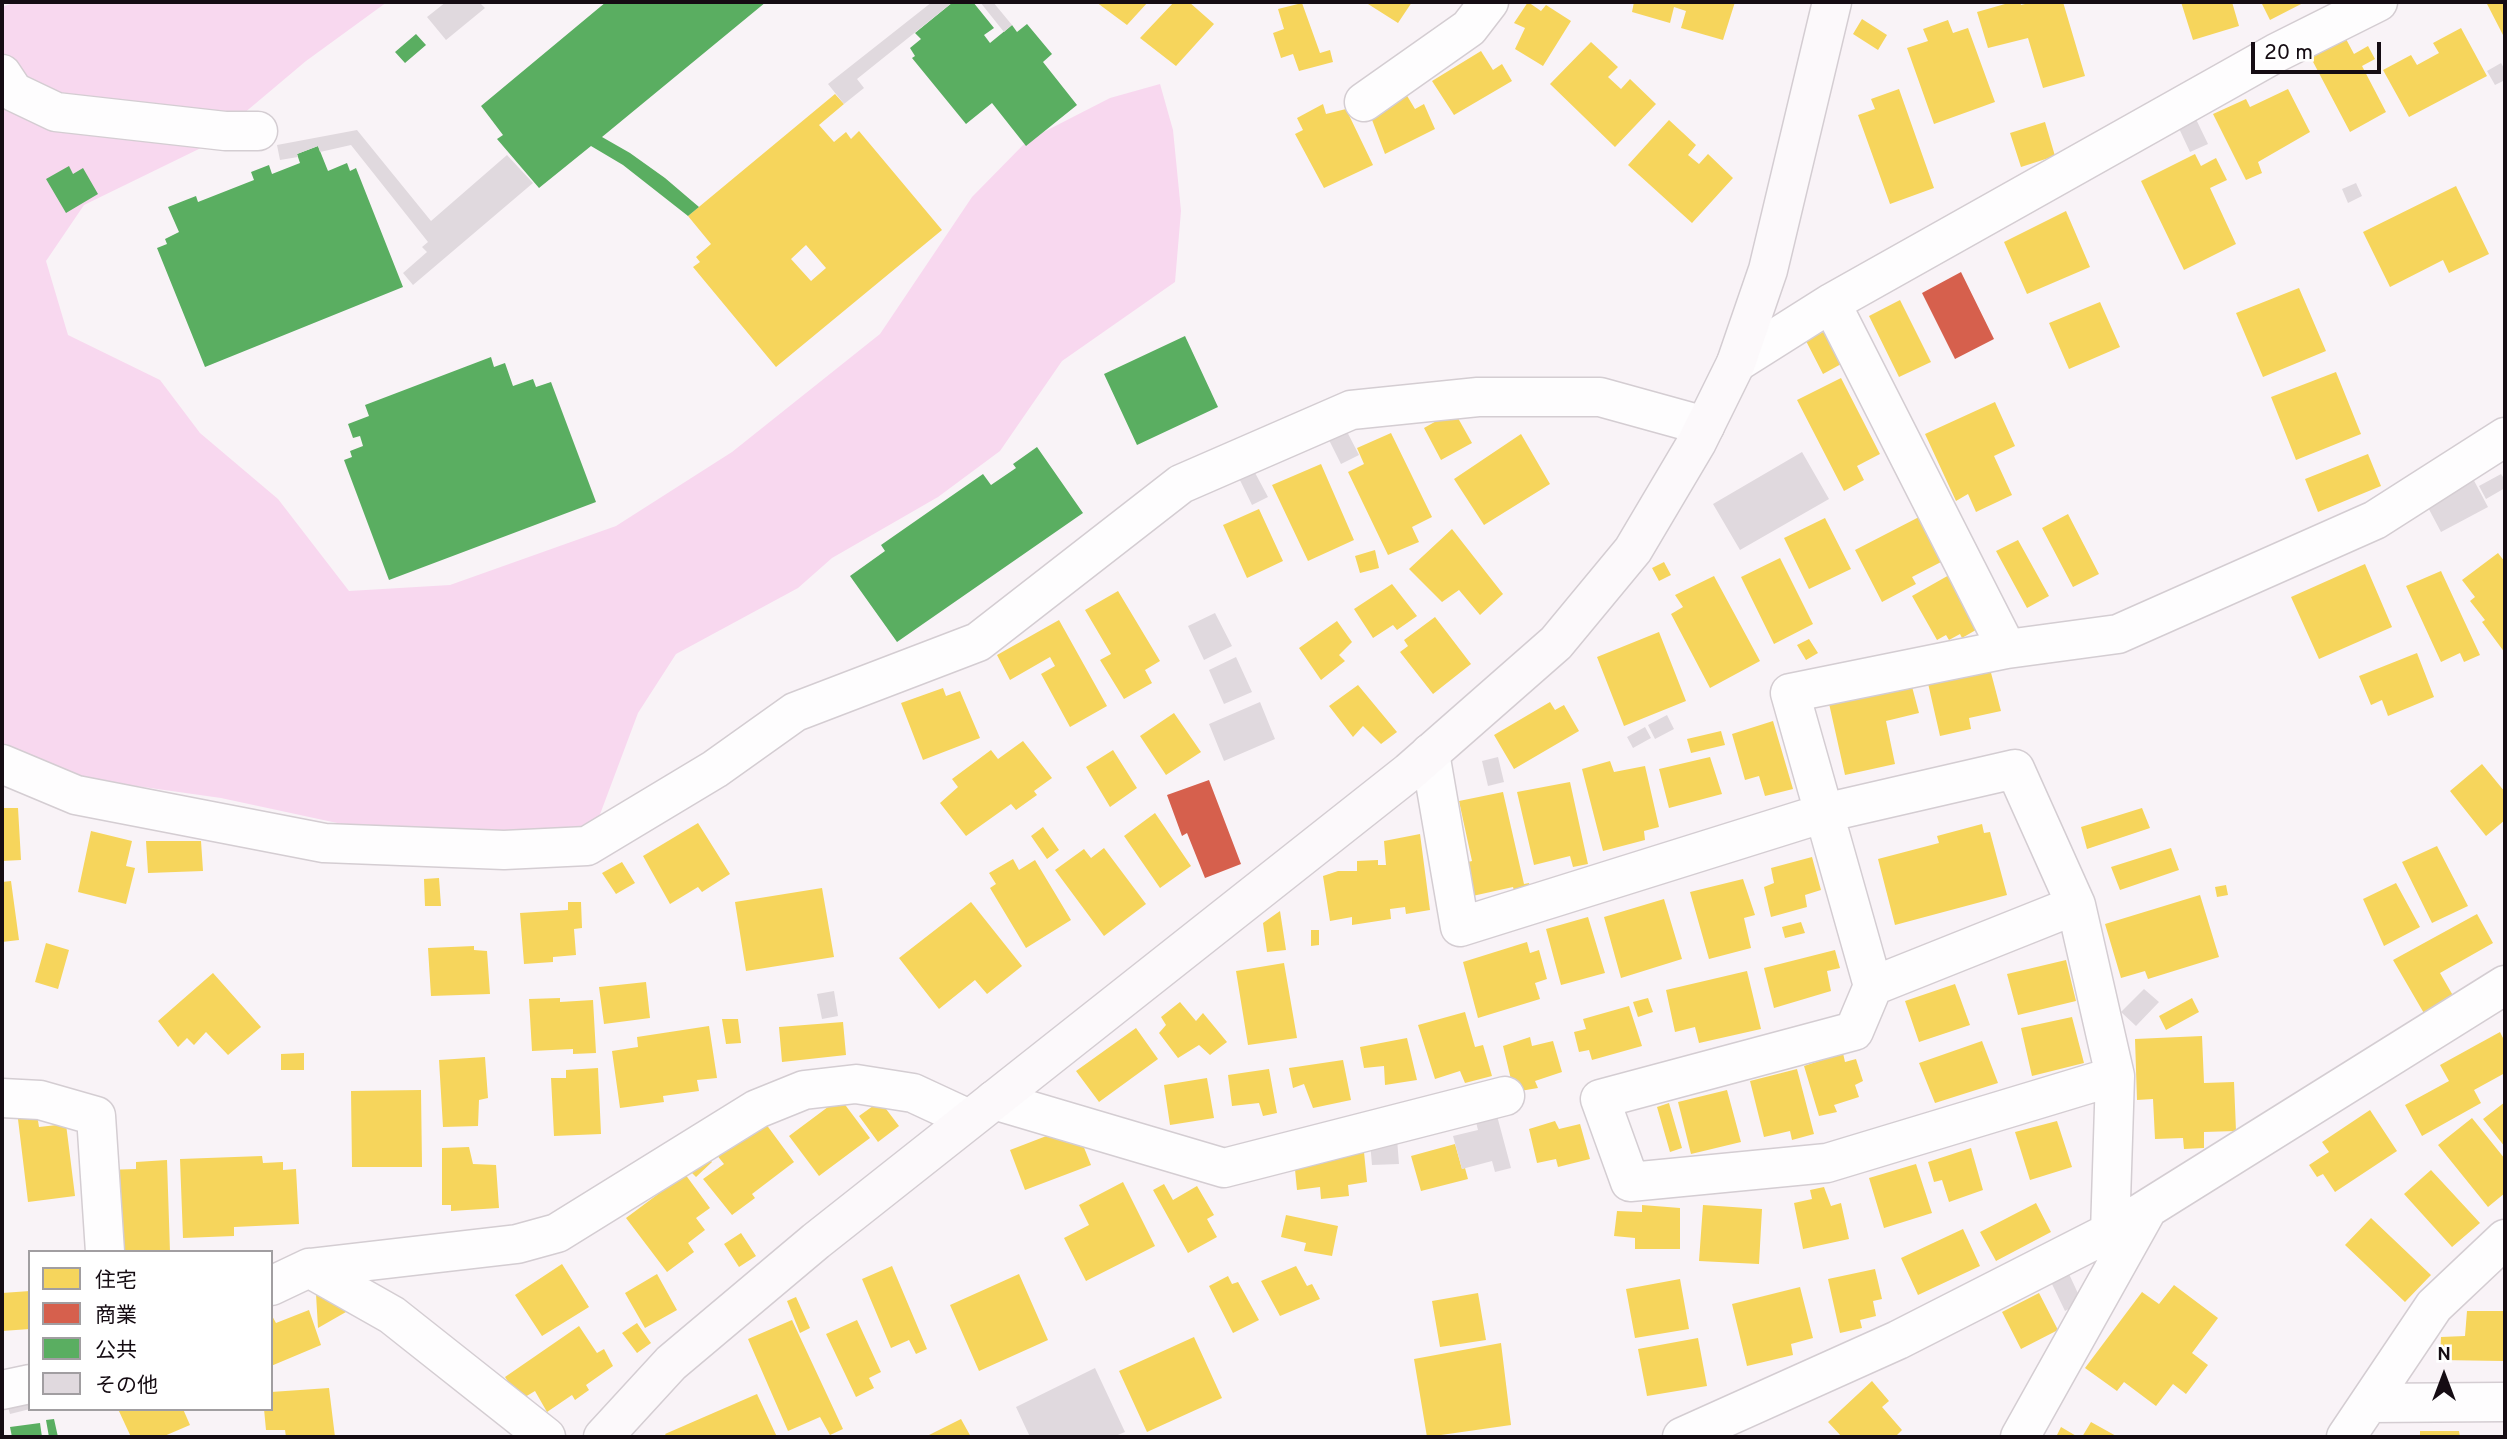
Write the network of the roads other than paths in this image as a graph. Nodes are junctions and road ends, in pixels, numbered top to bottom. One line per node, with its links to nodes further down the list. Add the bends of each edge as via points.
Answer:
1 (1489, 2): 5 (street, via 1469,28)
2 (1832, 2): 8 (street, via 1768,270)
3 (2378, 2): 7 (street, via 2276,53)
4 (2, 74): 6 (street, via 14,92 56,112)
5 (1364, 102)
6 (258, 131)
7 (1831, 303): 8 (street); 11 (street)
8 (1736, 363): 9 (street)
9 (1705, 426): 12 (street, via 1633,550 1556,643); 13 (street, via 1600,397 1478,397 1351,410 1181,484 978,642 795,712 715,769 587,846 504,850 324,844 76,795)
10 (2505, 437): 11 (street, via 2375,520 2118,634)
11 (2007, 649): 14 (street, via 1790,693)
12 (1430, 753): 14 (street, via 1460,928); 21 (street)
13 (2, 764)
14 (1824, 813): 15 (street, via 2015,769); 17 (street)
15 (2076, 905): 17 (street); 18 (street)
16 (2505, 985): 22 (street)
17 (1873, 986): 18 (street, via 1854,1031 1600,1099 1630,1182 1827,1163)
18 (2115, 1076): 23 (street)
19 (1505, 1096): 21 (street, via 1224,1168)
20 (2, 1098): 25 (street, via 40,1100 96,1116)
21 (981, 1110): 26 (street, via 856,1084 804,1090 757,1109 557,1233 517,1244); 33 (street, via 671,1363)
22 (2148, 1208): 23 (street); 35 (street)
23 (2110, 1232): 34 (street, via 1898,1340)
24 (2505, 1239): 31 (street, via 2434,1306)
25 (105, 1250)
26 (309, 1268): 27 (street); 32 (street, via 392,1315)
27 (273, 1285)
28 (28, 1384): 29 (street)
29 (2, 1390)
30 (2505, 1402): 31 (street)
31 (2369, 1403): 36 (street)
32 (546, 1437)
33 (603, 1437)
34 (1682, 1437)
35 (2020, 1437)
36 (2346, 1437)

